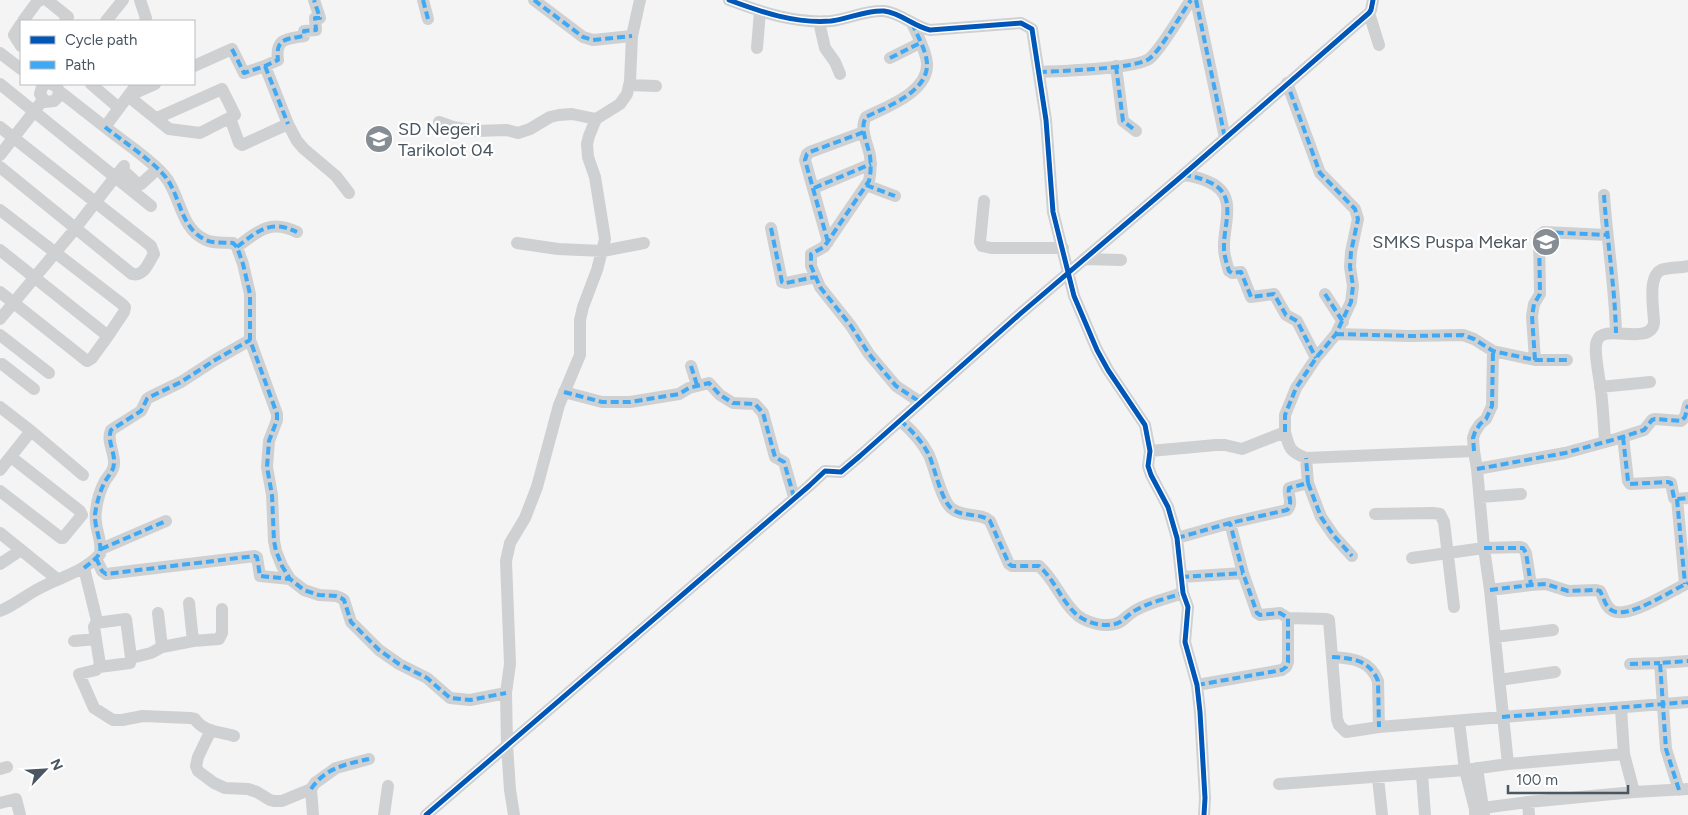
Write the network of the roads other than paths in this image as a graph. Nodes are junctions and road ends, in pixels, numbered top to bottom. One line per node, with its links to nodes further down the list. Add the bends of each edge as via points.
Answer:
1 (42, 0): 14 (street)
2 (47, 0): 15 (street, via 68,17)
3 (140, 0): 17 (street)
4 (314, 0): 30 (street, via 320,18 314,18 316,30 304,31 304,36 281,42 277,50 278,60)
5 (423, 0): 18 (street)
6 (534, 0): 22 (street, via 583,37 593,40)
7 (640, 0): 22 (street)
8 (729, 0): 13 (street)
9 (1191, 0): 31 (street, via 1153,56 1142,63)
10 (1196, 0): 57 (street)
11 (116, 3): 16 (street)
12 (1373, 5): 25 (street); 35 (street)
13 (760, 11): 19 (street); 26 (street)
14 (24, 20)
15 (66, 20)
16 (107, 20)
17 (146, 20)
18 (428, 20)
19 (818, 22): 20 (street, via 876,11 895,13); 34 (street, via 825,48 836,62)
20 (912, 23): 23 (street); 33 (street, via 930,30 1025,24 1033,32)
21 (20, 25): 24 (street, via 14,35)
22 (632, 36): 41 (street)
23 (920, 43): 28 (street); 55 (street, via 927,62 919,85 887,108 866,117 862,125)
24 (20, 44)
25 (1379, 45)
26 (756, 48)
27 (0, 53): 32 (street)
28 (890, 58)
29 (195, 66): 30 (street, via 232,49 244,73)
30 (265, 66): 51 (street)
31 (1116, 66): 33 (street); 54 (street, via 1123,122)
32 (20, 68)
33 (1039, 72): 81 (street, via 1053,212)
34 (840, 74)
35 (1287, 83): 57 (street); 95 (street, via 1320,172 1357,214 1350,266 1352,302)
36 (0, 84): 46 (street)
37 (49, 85): 44 (street, via 40,94); 44 (street, via 58,97 54,102); 53 (street)
38 (94, 85): 45 (street)
39 (136, 85): 43 (street)
40 (153, 85): 43 (street)
41 (629, 85): 42 (street); 49 (street, via 620,104)
42 (656, 86)
43 (128, 96): 45 (street); 47 (street)
44 (43, 100): 46 (street)
45 (119, 108): 53 (street)
46 (34, 112): 56 (street); 61 (street)
47 (157, 118): 48 (street, via 168,129 200,133); 48 (street, via 222,89 235,115)
48 (230, 118): 51 (street, via 242,145)
49 (596, 118): 50 (street, via 559,115 518,133 476,131); 83 (street, via 587,150 603,220)
50 (439, 122)
51 (288, 124): 66 (street, via 304,149 336,176)
52 (0, 127): 56 (street)
53 (104, 127): 80 (street, via 167,179 186,222 198,234 205,240)
54 (1136, 131)
55 (864, 132): 59 (street); 65 (street, via 808,154 805,160)
56 (14, 138): 58 (street); 70 (street)
57 (1225, 138): 63 (street)
58 (0, 155)
59 (871, 164): 64 (street); 65 (street)
60 (0, 167): 73 (street)
61 (120, 170): 62 (street, via 139,185); 70 (street); 71 (street)
62 (153, 173)
63 (1183, 175): 85 (street); 103 (street, via 1194,176 1220,189 1226,201 1224,248 1230,271 1241,272 1251,297 1274,294 1286,315 1297,321)
64 (866, 185): 68 (street); 77 (street)
65 (814, 188): 77 (street)
66 (349, 193)
67 (1604, 195): 76 (street)
68 (894, 196)
69 (984, 201): 81 (street, via 982,246)
70 (94, 202): 73 (street); 73 (street, via 151,246 154,254 143,273 132,274)
71 (151, 206)
72 (0, 210): 84 (street)
73 (74, 227): 84 (street)
74 (771, 228): 89 (street, via 782,282 786,284)
75 (298, 232): 80 (street, via 288,227 272,226 252,234)
76 (1607, 235): 96 (street); 104 (street, via 1544,232 1539,236 1540,294 1532,316)
77 (828, 242): 89 (street, via 811,256)
78 (517, 243): 83 (street)
79 (644, 243): 83 (street)
80 (237, 247): 100 (street, via 250,294)
81 (1063, 248): 88 (street)
82 (0, 250): 90 (street)
83 (603, 251): 113 (street, via 580,320 580,355)
84 (54, 253): 90 (street); 99 (street, via 125,307)
85 (1084, 259): 86 (street); 88 (street)
86 (1121, 260)
87 (1688, 266): 96 (street, via 1662,270 1654,276 1654,323 1650,331)
88 (1068, 272): 114 (street); 122 (street, via 1087,330 1108,370 1145,425)
89 (815, 277): 114 (street, via 888,378)
90 (33, 278): 93 (street); 99 (street)
91 (0, 292): 93 (street)
92 (1325, 294): 95 (street)
93 (13, 302): 94 (street); 99 (street, via 87,361)
94 (0, 319)
95 (1343, 322): 97 (street)
96 (1616, 333): 111 (street, via 1600,336 1596,343)
97 (1336, 334): 102 (street, via 1463,335); 103 (street)
98 (0, 335): 101 (street)
99 (108, 336)
100 (250, 340): 142 (street, via 150,397 141,411 112,430 109,439 114,468 100,493 96,512); 151 (street, via 277,414 269,441 267,467 274,541 278,558)
101 (15, 347): 106 (street); 108 (street)
102 (1493, 351): 104 (street); 123 (street, via 1492,406 1475,432)
103 (1316, 358): 119 (street, via 1288,404 1284,415)
104 (1535, 360): 105 (street)
105 (1567, 360)
106 (1, 366): 112 (street)
107 (692, 366): 110 (street)
108 (49, 373)
109 (1650, 382): 111 (street)
110 (697, 386): 113 (street, via 679,394 630,402 602,402); 132 (street, via 709,383 733,403 755,404 764,413 775,457 784,462)
111 (1600, 387): 121 (street)
112 (34, 389)
113 (564, 392): 178 (street, via 537,487 525,518 510,543 506,561 510,664)
114 (920, 402): 117 (street)
115 (1688, 405): 120 (street, via 1681,421 1655,419 1644,430)
116 (1, 410): 118 (street)
117 (900, 420): 132 (street, via 840,472 825,471); 155 (street, via 922,443 950,508 987,518 1009,564 1038,566 1076,615 1087,621 1112,624 1124,620 1135,610)
118 (31, 431): 124 (street); 128 (street)
119 (1285, 432): 122 (street, via 1242,449 1216,445); 125 (street, via 1293,452)
120 (1623, 437): 121 (street); 134 (street, via 1630,484 1668,482 1674,498)
121 (1605, 442): 126 (street, via 1565,453)
122 (1150, 451): 139 (street, via 1148,466 1168,507)
123 (1474, 451): 125 (street); 126 (street)
124 (11, 457): 127 (street); 130 (street, via 82,515 63,538 59,538)
125 (1306, 458): 129 (street)
126 (1477, 469): 133 (street)
127 (0, 470)
128 (84, 475)
129 (1308, 483): 137 (street, via 1289,488 1291,504 1287,510); 144 (street, via 1321,517)
130 (0, 491)
131 (1521, 494): 133 (street)
132 (794, 497): 187 (street)
133 (1480, 497): 140 (street)
134 (1682, 499): 152 (street)
135 (1374, 514): 143 (street, via 1440,514 1444,522)
136 (166, 521): 142 (street)
137 (1230, 523): 139 (street); 148 (street)
138 (0, 533): 141 (street)
139 (1177, 538): 149 (street)
140 (1484, 548): 143 (street); 153 (street, via 1523,548); 154 (street)
141 (21, 550): 146 (street); 150 (street)
142 (98, 553): 147 (street); 151 (street, via 102,571 106,574 254,556 257,557 260,576)
143 (1447, 553): 145 (street); 157 (street)
144 (1352, 556)
145 (1412, 558)
146 (0, 564)
147 (84, 568): 150 (street); 162 (street)
148 (1242, 573): 149 (street); 161 (street, via 1260,616 1280,613)
149 (1182, 577): 155 (street)
150 (57, 579): 159 (street)
151 (290, 579): 178 (street, via 304,590 344,600 352,622 379,650 427,678 450,698 470,700)
152 (1686, 583): 153 (street, via 1646,606 1623,612 1606,606 1596,590 1568,591 1546,584)
153 (1531, 584): 154 (street)
154 (1490, 590): 164 (street)
155 (1183, 593): 177 (street, via 1188,607 1185,642)
156 (189, 603): 166 (street)
157 (1454, 607)
158 (222, 609): 166 (street, via 219,639)
159 (0, 611)
160 (158, 613): 168 (street)
161 (1288, 618): 169 (street, via 1329,620); 177 (street, via 1288,662 1282,670)
162 (96, 623): 165 (street); 170 (street, via 126,618)
163 (1553, 630): 164 (street)
164 (1495, 637): 176 (street)
165 (96, 640): 167 (street); 174 (street)
166 (193, 640): 168 (street)
167 (74, 641)
168 (162, 647): 170 (street)
169 (1332, 657): 184 (street, via 1357,659 1376,675); 184 (street, via 1339,725 1346,732)
170 (131, 658): 174 (street, via 130,663)
171 (1688, 661): 173 (street)
172 (1630, 664): 173 (street)
173 (1660, 664): 180 (street)
174 (98, 667): 185 (street, via 79,674 94,708 103,715 113,720 143,716 190,718)
175 (1555, 672): 176 (street)
176 (1499, 680): 182 (street)
177 (1197, 686): 207 (street)
178 (506, 693): 187 (street)
179 (1688, 702): 180 (street)
180 (1663, 705): 181 (street); 197 (street, via 1666,749)
181 (1621, 709): 182 (street); 188 (street)
182 (1502, 717): 183 (street); 190 (street)
183 (1459, 722): 184 (street); 191 (street)
184 (1379, 727)
185 (211, 730): 186 (street); 196 (street, via 196,766 214,783 225,788 248,789 274,801)
186 (234, 736)
187 (507, 745): 205 (street); 206 (street)
188 (1624, 754): 190 (street); 198 (street)
189 (369, 759): 196 (street, via 336,768)
190 (1508, 764): 191 (street)
191 (1471, 769): 192 (street); 201 (street)
192 (1422, 774): 193 (street); 209 (street)
193 (1378, 778): 194 (street); 208 (street)
194 (1279, 784)
195 (388, 786): 204 (street)
196 (311, 789): 203 (street)
197 (1683, 790): 198 (street)
198 (1634, 792): 199 (street)
199 (1528, 802): 201 (street); 210 (street)
200 (0, 803): 202 (street, via 16,799)
201 (1479, 812)
202 (20, 815)
203 (313, 815)
204 (384, 815)
205 (426, 815)
206 (514, 815)
207 (1204, 815)
208 (1382, 815)
209 (1425, 815)
210 (1529, 815)

